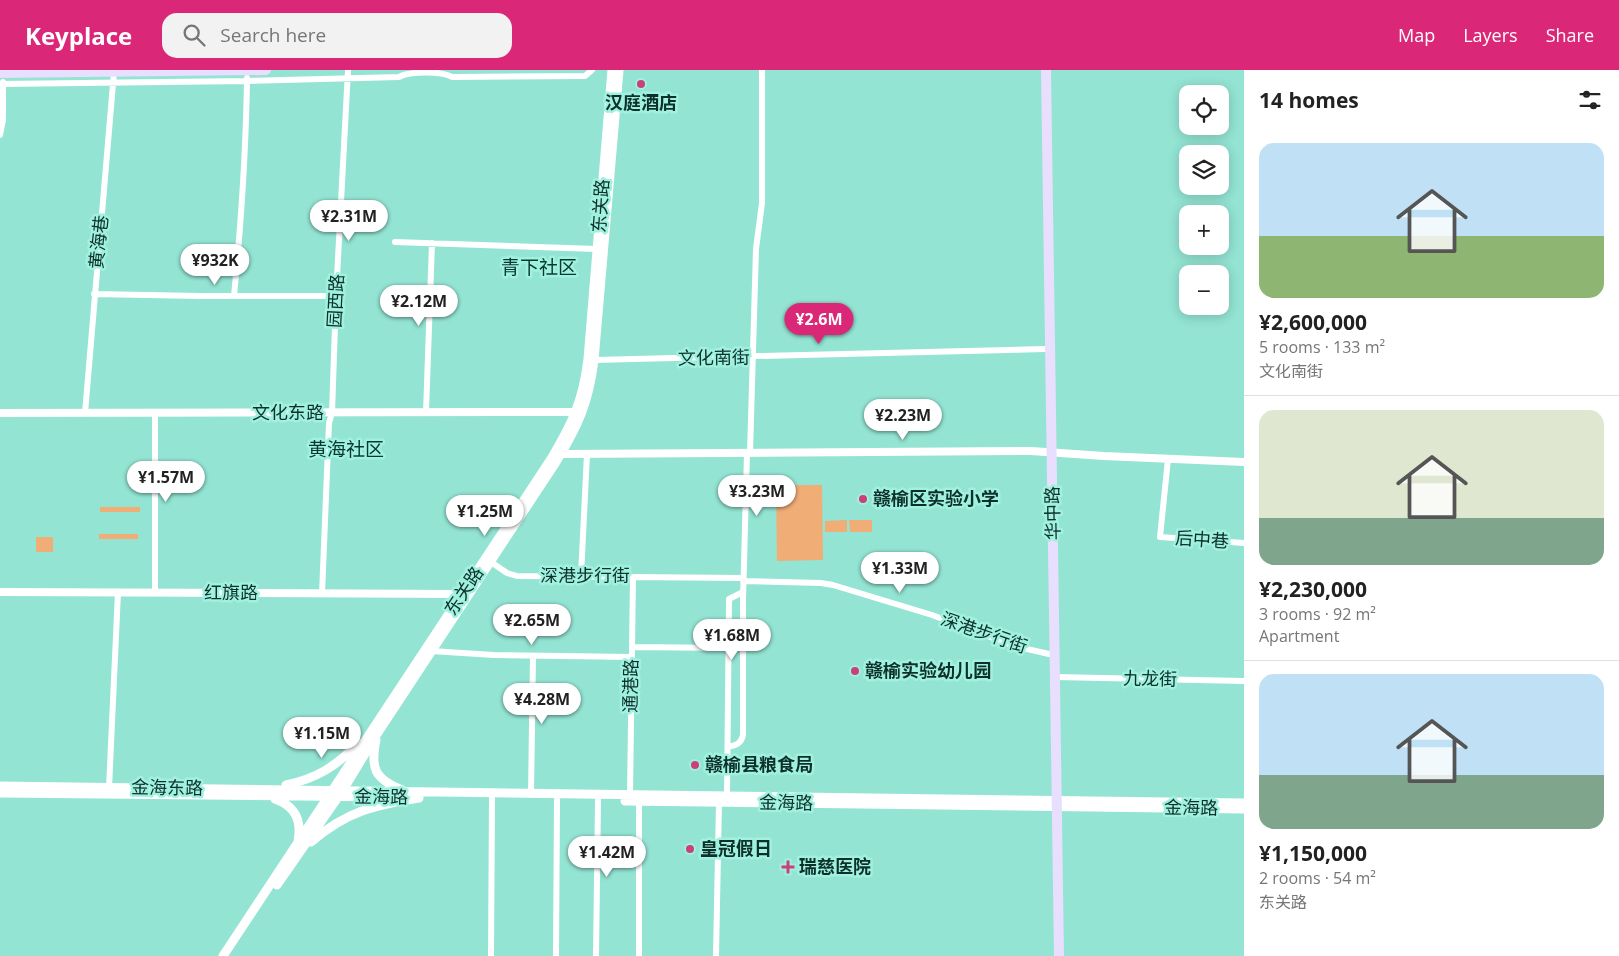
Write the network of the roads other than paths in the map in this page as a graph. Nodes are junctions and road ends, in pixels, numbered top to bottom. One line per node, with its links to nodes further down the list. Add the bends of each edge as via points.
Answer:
1 (266, 70): 9 (main road)
2 (348, 70): 12 (street, 园西路)
3 (592, 70): 12 (street, via 585,76 452,77 446,73 405,73)
4 (612, 70): 16 (main road, 东关路)
5 (619, 70): 22 (main road, 东关路)
6 (762, 70): 21 (street, via 762,203 756,249)
7 (1040, 70): 20 (main road, 华中路)
8 (1046, 70): 29 (main road, 华中路)
9 (247, 76): 10 (main road); 12 (street); 18 (street)
10 (114, 77): 11 (main road); 17 (street, 黄海巷)
11 (1, 78): 13 (street)
12 (348, 78): 19 (street, 园西路)
13 (0, 135)
14 (395, 242): 15 (street)
15 (432, 243): 16 (street); 24 (street)
16 (598, 249): 25 (main road, 东关路, via 584,390)
17 (94, 294): 18 (street); 27 (street, 黄海巷)
18 (234, 296): 19 (street)
19 (336, 296): 23 (street, 园西路)
20 (1045, 350): 21 (street, 文化南街); 29 (main road, 华中路)
21 (752, 357): 22 (street, 文化南街); 30 (street)
22 (594, 360): 31 (main road, 东关路, via 587,400)
23 (332, 412): 24 (street, 文化东路); 28 (street, 文化东路); 44 (street, 园西路)
24 (426, 412): 25 (street, 文化东路)
25 (577, 412): 45 (main road, 东关路, via 551,459)
26 (0, 413): 27 (street, 文化东路)
27 (85, 413): 28 (street, 文化东路)
28 (156, 413): 43 (street)
29 (1049, 452): 30 (street); 33 (street); 49 (main road, 华中路); 52 (main road, 华中路)
30 (749, 453): 32 (street); 39 (street)
31 (562, 454): 32 (street); 36 (main road, 东关路)
32 (587, 454): 37 (street)
33 (1168, 459): 34 (street); 35 (street, 后中巷, via 1160,537)
34 (1244, 462)
35 (1244, 543)
36 (491, 562): 37 (street, 深港步行街, via 512,575); 48 (main road, 东关路)
37 (582, 576): 38 (street, 深港步行街)
38 (633, 577): 39 (street, 深港步行街); 46 (street, 通港路)
39 (743, 579): 42 (street); 49 (street, 深港步行街, via 833,585 932,615 1014,646)
40 (0, 592): 41 (street, 红旗路)
41 (118, 592): 43 (street, 红旗路); 57 (street)
42 (743, 592): 47 (street, via 729,599); 55 (street, via 743,735 738,744)
43 (155, 593): 44 (street, 红旗路)
44 (322, 594): 45 (street, 红旗路)
45 (462, 594): 54 (main road, 东关路)
46 (632, 647): 47 (street); 51 (street, 通港路)
47 (729, 648): 55 (street)
48 (432, 651): 50 (street); 54 (main road, 东关路)
49 (1049, 654): 71 (main road, 华中路)
50 (533, 656): 51 (street); 62 (street)
51 (632, 657): 63 (street, 通港路)
52 (1055, 678): 53 (street, 九龙街); 71 (main road, 华中路)
53 (1244, 681)
54 (374, 732): 58 (main road, via 321,774); 59 (main road, via 373,762 377,773 385,783); 61 (main road, 东关路)
55 (728, 747): 64 (street)
56 (0, 786): 57 (main road, 金海东路)
57 (109, 788): 58 (main road, 金海东路)
58 (269, 792): 60 (main road, 金海东路); 61 (main road, 金海东路); 74 (main road, via 293,809 299,822)
59 (406, 792): 61 (main road, 金海路); 62 (main road, 金海路)
60 (0, 793)
61 (336, 793): 65 (main road, 金海路); 74 (main road, 东关路)
62 (531, 794): 63 (main road, 金海路)
63 (630, 795): 64 (main road, 金海路)
64 (727, 796): 71 (main road, 金海路)
65 (419, 798): 66 (main road, 金海路); 74 (main road, via 360,811 340,820)
66 (492, 799): 67 (main road, 金海路); 77 (street)
67 (557, 800): 68 (main road, 金海路); 78 (street)
68 (598, 800): 69 (main road, 金海路); 79 (street)
69 (639, 801): 70 (main road, 金海路); 80 (street)
70 (719, 802): 71 (main road, 金海路); 81 (street)
71 (1054, 803): 72 (main road, 金海路); 73 (main road, 金海路); 82 (main road, 华中路); 83 (main road, 华中路)
72 (1244, 803)
73 (1244, 809)
74 (298, 848): 75 (main road, 东关路); 76 (main road, 东关路)
75 (223, 956)
76 (230, 956)
77 (491, 956)
78 (556, 956)
79 (596, 956)
80 (639, 956)
81 (716, 956)
82 (1052, 956)
83 (1058, 956)

